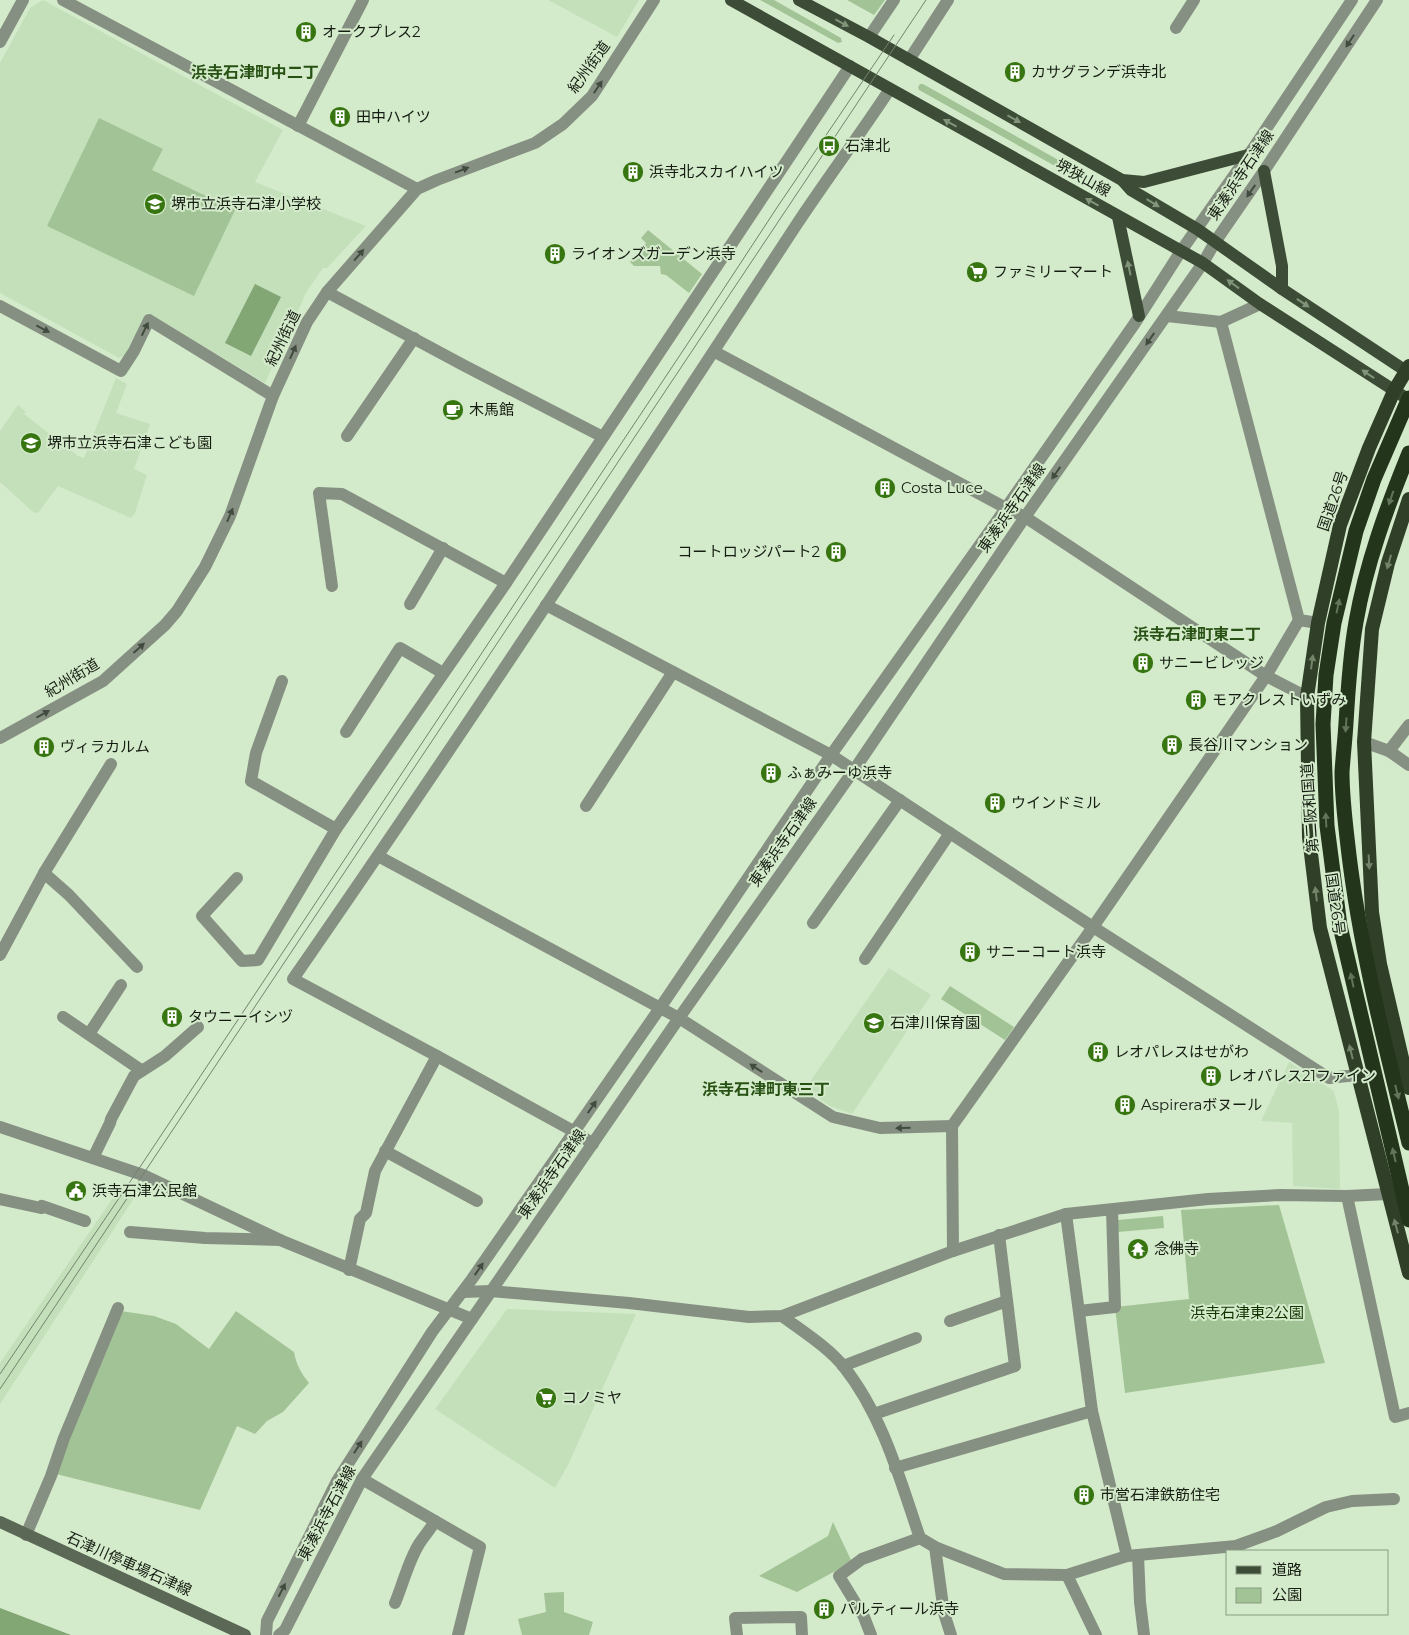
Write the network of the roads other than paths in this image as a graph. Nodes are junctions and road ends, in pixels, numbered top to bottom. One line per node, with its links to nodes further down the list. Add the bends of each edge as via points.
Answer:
1 (22, 0): 14 (street)
2 (63, 0): 18 (street)
3 (363, 0): 18 (street)
4 (654, 0): 22 (street, 紀州街道, one-way to 4, via 535,142 563,124 592,96)
5 (731, 0): 16 (main road, 堺狭山線)
6 (799, 0): 13 (main road, 堺狭山線, one-way to 13)
7 (894, 0): 13 (street)
8 (948, 0): 15 (street)
9 (1194, 0): 12 (street)
10 (1352, 0): 19 (street, 東湊浜寺石津線)
11 (1377, 0): 20 (street, 東湊浜寺石津線, one-way to 20)
12 (1176, 28)
13 (869, 37): 15 (main road, 堺狭山線)
14 (0, 42)
15 (909, 60): 21 (main road, 堺狭山線, one-way to 21)
16 (850, 66): 17 (main road, 堺狭山線); 42 (street)
17 (890, 90): 23 (main road, 堺狭山線, one-way to 17); 36 (street, via 797,224)
18 (298, 126): 22 (street)
19 (1248, 155): 21 (main road, via 1144,182); 24 (street, 東湊浜寺石津線)
20 (1264, 171): 25 (street, 東湊浜寺石津線, one-way to 25); 28 (main road, via 1282,266)
21 (1122, 180): 24 (main road, 堺狭山線, one-way to 24, via 1131,190)
22 (418, 189): 29 (street, 紀州街道, one-way to 22)
23 (1118, 217): 26 (main road, 堺狭山線); 32 (main road, one-way to 23)
24 (1197, 229): 25 (main road, 堺狭山線); 26 (street, 東湊浜寺石津線)
25 (1215, 242): 27 (street, 東湊浜寺石津線); 28 (main road, 堺狭山線)
26 (1181, 251): 27 (main road, 堺狭山線); 32 (street, 東湊浜寺石津線)
27 (1204, 263): 30 (main road, 堺狭山線, one-way to 27); 33 (street, 東湊浜寺石津線)
28 (1282, 289): 37 (main road, 堺狭山線, one-way to 37)
29 (327, 292): 35 (street); 39 (street, 紀州街道, one-way to 29, via 307,322)
30 (1260, 304): 34 (street); 38 (main road, 堺狭山線, one-way to 30)
31 (0, 306): 39 (street, one-way to 39, via 121,371 149,320)
32 (1139, 316): 45 (street, 東湊浜寺石津線)
33 (1167, 316): 34 (street); 46 (street, 東湊浜寺石津線, one-way to 46)
34 (1221, 322): 52 (street)
35 (414, 338): 41 (street); 42 (street)
36 (715, 352): 45 (street); 51 (street)
37 (1408, 370): 38 (highway, 国道26号)
38 (1394, 391): 40 (main road, 堺狭山線); 53 (highway, 国道26号, via 1340,525)
39 (273, 396): 61 (street, 紀州街道, one-way to 39, via 103,680 177,611 205,566 230,516)
40 (1409, 399): 104 (highway, 第二阪和国道, one-way to 40, bridge, via 1340,926 1326,826 1323,724 1334,622 1356,531 1374,479)
41 (347, 436)
42 (602, 437): 48 (street)
43 (1409, 453): 93 (highway, one-way to 93, via 1379,533 1356,621 1342,773 1358,918 1376,1009)
44 (1409, 499): 62 (highway, one-way to 62, via 1388,563 1372,629)
45 (1006, 508): 46 (street); 64 (street, 東湊浜寺石津線)
46 (1025, 517): 56 (street); 67 (street, 東湊浜寺石津線)
47 (443, 548): 48 (street); 49 (street, via 342,494 319,493); 50 (street)
48 (506, 583): 55 (street)
49 (332, 586)
50 (410, 604)
51 (546, 605): 54 (street); 72 (street)
52 (1299, 620): 53 (street); 56 (street)
53 (1318, 623): 58 (highway, 国道26号, one-way to 53)
54 (674, 672): 64 (street); 69 (street)
55 (443, 673): 60 (street, via 400,648); 70 (street)
56 (1266, 676): 58 (street); 76 (street)
57 (282, 681): 70 (street, via 256,753 250,781)
58 (1307, 697): 88 (highway, 国道26号, one-way to 58, via 1320,928 1309,837)
59 (1409, 725): 63 (street)
60 (346, 732)
61 (0, 738)
62 (1364, 742): 63 (street); 89 (highway, one-way to 89, via 1372,912 1380,964)
63 (1389, 751): 66 (street)
64 (830, 755): 67 (street); 81 (street, 東湊浜寺石津線)
65 (111, 764): 73 (street)
66 (1409, 765)
67 (854, 770): 68 (street); 83 (street, 東湊浜寺石津線)
68 (900, 800): 71 (street); 75 (street)
69 (586, 806)
70 (336, 829): 74 (street, via 258,960 242,961 202,916)
71 (950, 833): 76 (street); 78 (street)
72 (378, 856): 81 (street); 86 (street, via 293,980)
73 (44, 873): 77 (street); 79 (street)
74 (237, 878)
75 (813, 923)
76 (1094, 927): 88 (street, via 1329,1078); 90 (street)
77 (0, 955)
78 (865, 959)
79 (137, 967)
80 (122, 985): 85 (street)
81 (660, 1008): 83 (street); 92 (street, 東湊浜寺石津線, one-way to 81)
82 (63, 1017): 85 (street)
83 (678, 1018): 90 (street, one-way to 83, via 880,1128 833,1116); 94 (street, 東湊浜寺石津線)
84 (198, 1027): 87 (street, via 165,1056)
85 (89, 1034): 87 (street)
86 (437, 1056): 92 (street); 95 (street)
87 (142, 1070): 96 (street, via 134,1076)
88 (1357, 1074): 97 (highway, 国道26号)
89 (1409, 1088)
90 (952, 1126): 109 (street)
91 (0, 1127): 96 (street)
92 (574, 1132): 94 (street); 113 (street, 東湊浜寺石津線, one-way to 92)
93 (1409, 1143)
94 (593, 1144): 112 (street, 東湊浜寺石津線)
95 (385, 1151): 101 (street); 110 (street, via 374,1171 366,1213 360,1219)
96 (92, 1158): 108 (street, via 143,1175)
97 (1388, 1194): 98 (street); 99 (street); 111 (highway, 国道26号, one-way to 97)
98 (1347, 1196): 102 (street, via 1208,1199); 124 (street, via 1395,1417)
99 (1409, 1197)
100 (0, 1198): 105 (street, via 42,1206)
101 (477, 1201)
102 (1112, 1210): 103 (street); 117 (street, via 1115,1307)
103 (1066, 1214): 107 (street); 117 (street)
104 (1409, 1220)
105 (85, 1221)
106 (130, 1232): 108 (street)
107 (999, 1235): 109 (street); 114 (street)
108 (280, 1240): 110 (street)
109 (953, 1251): 118 (street)
110 (349, 1270): 116 (street)
111 (1409, 1273)
112 (491, 1291): 113 (street); 118 (street, via 749,1317); 119 (street, 東湊浜寺石津線)
113 (463, 1292): 116 (street, 東湊浜寺石津線)
114 (1007, 1301): 120 (street); 125 (street, via 1015,1366)
115 (118, 1308): 131 (street)
116 (449, 1309): 119 (street); 138 (street, 東湊浜寺石津線, one-way to 116, via 267,1621 337,1481)
117 (1079, 1311): 123 (street)
118 (782, 1316): 122 (street)
119 (472, 1319): 127 (street, 東湊浜寺石津線)
120 (950, 1321)
121 (916, 1338): 122 (street)
122 (843, 1366): 125 (street)
123 (1092, 1411): 126 (street); 134 (street)
124 (1409, 1413)
125 (874, 1414): 126 (street)
126 (895, 1468): 132 (street)
127 (362, 1479): 129 (street); 139 (street, 東湊浜寺石津線, via 285,1630)
128 (1394, 1498): 134 (street, via 1352,1500 1326,1507 1277,1531 1236,1546)
129 (435, 1521): 136 (street, via 412,1557); 140 (street, via 480,1547)
130 (0, 1522): 131 (main road, 石津川停車場石津線)
131 (26, 1535): 137 (main road, 石津川停車場石津線)
132 (920, 1538): 133 (street); 143 (street, via 862,1560 839,1576)
133 (935, 1547): 135 (street, via 1004,1574); 144 (street, via 944,1613)
134 (1132, 1555): 135 (street); 146 (street)
135 (1067, 1575): 145 (street)
136 (395, 1603)
137 (246, 1635)
138 (266, 1635)
139 (279, 1635)
140 (458, 1635)
141 (737, 1635): 142 (street, via 736,1618 801,1617)
142 (802, 1635)
143 (871, 1635)
144 (951, 1635)
145 (1096, 1635)
146 (1144, 1635)

